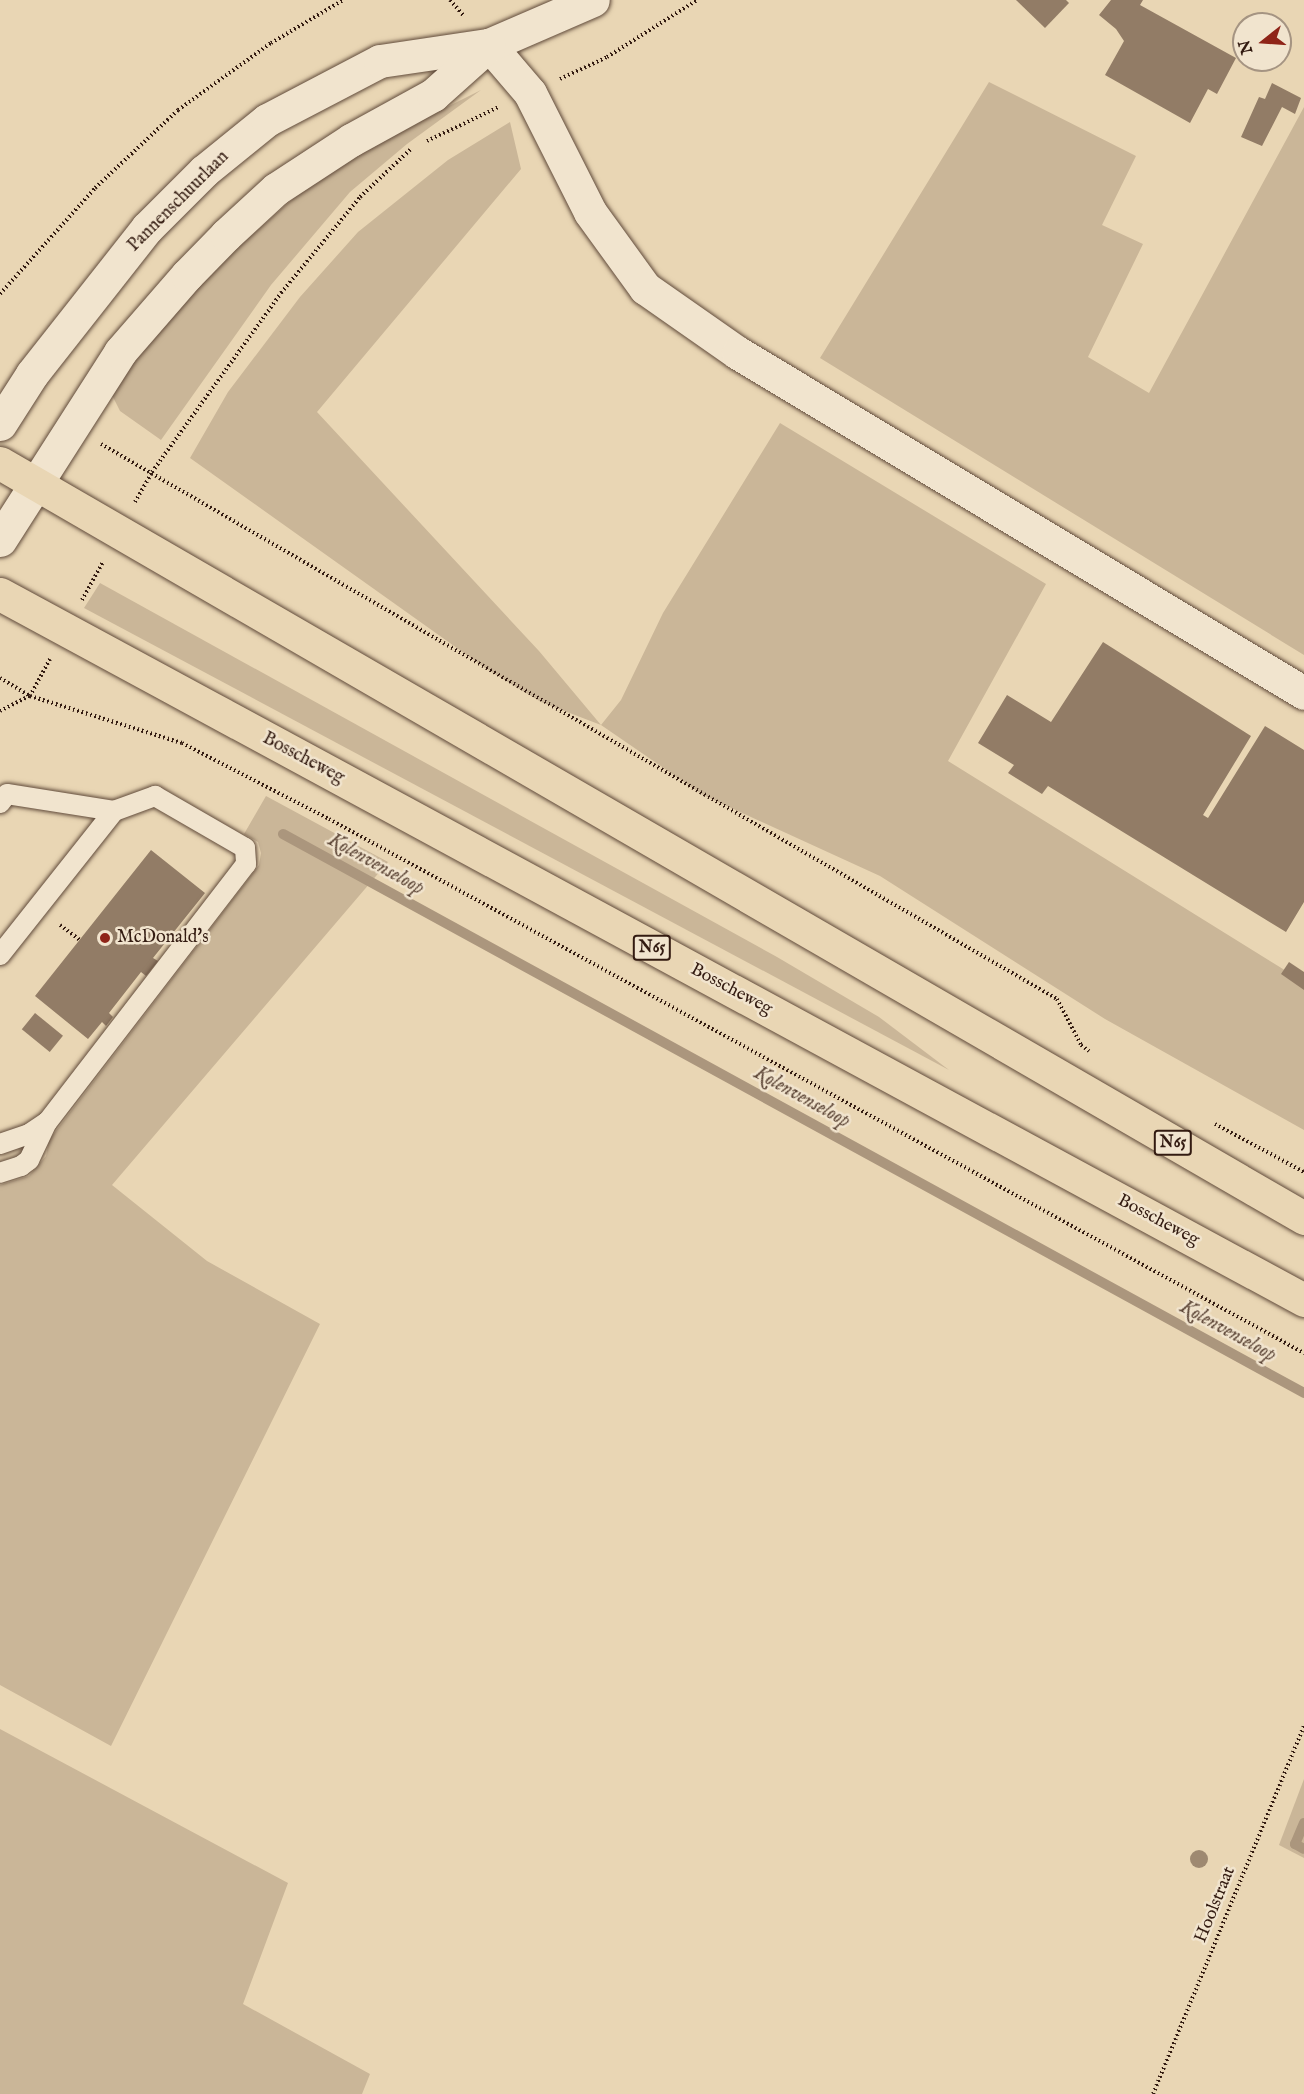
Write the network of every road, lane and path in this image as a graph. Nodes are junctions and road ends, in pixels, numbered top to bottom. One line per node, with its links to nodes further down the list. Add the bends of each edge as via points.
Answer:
1 (343, 0): 8 (path, via 271,43 178,110 95,188)
2 (593, 0): 4 (main road, Pannenschuurlaan)
3 (697, 0): 5 (path, via 607,57)
4 (489, 45): 5 (main road); 9 (main road, Pannenschuurlaan, via 380,61 267,120 204,171 147,228 32,374); 12 (main road, Pannenschuurlaan, via 433,95 351,140 276,189 226,235 120,352)
5 (530, 93): 6 (path); 18 (main road, via 590,212 645,288 738,353)
6 (423, 142)
7 (412, 147): 11 (path, via 360,197 281,293)
8 (0, 294)
9 (0, 424)
10 (0, 463): 12 (main road, N65)
11 (152, 472): 13 (path); 24 (path, via 1057,999 1081,1046)
12 (37, 484): 13 (main road, N65); 14 (main road, Pannenschuurlaan)
13 (118, 533): 16 (path); 30 (main road, N65)
14 (0, 540)
15 (0, 594): 16 (main road, Bosscheweg / N65)
16 (65, 631): 19 (path); 31 (main road, Bosscheweg / N65)
17 (0, 678): 19 (path)
18 (1304, 693)
19 (30, 696): 20 (path); 32 (path, via 183,742)
20 (0, 711)
21 (0, 802): 22 (lane, via 7,794)
22 (114, 811): 23 (lane); 25 (lane, via 155,796 245,848 246,864)
23 (0, 955)
24 (1090, 1052)
25 (47, 1122): 27 (lane, via 29,1134); 29 (lane, via 29,1160)
26 (1211, 1122): 28 (path)
27 (0, 1144)
28 (1304, 1172)
29 (0, 1173)
30 (1304, 1218)
31 (1304, 1300)
32 (1304, 1353)
33 (1304, 1726): 34 (path, Hoolstraat)
34 (1152, 2094)

